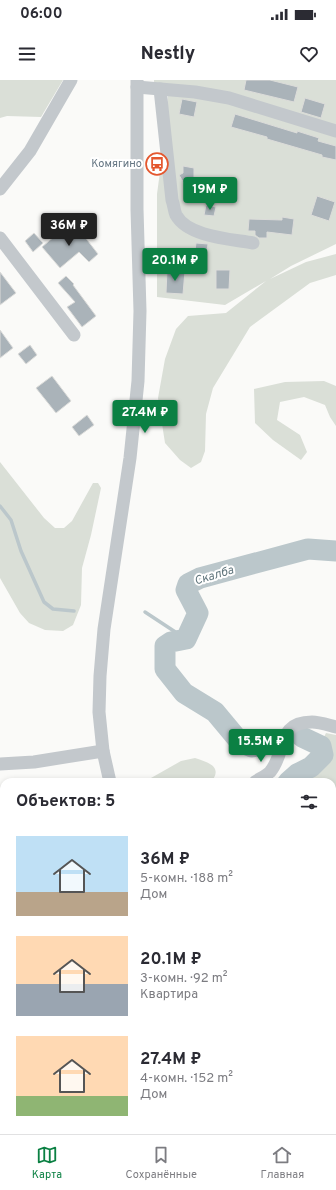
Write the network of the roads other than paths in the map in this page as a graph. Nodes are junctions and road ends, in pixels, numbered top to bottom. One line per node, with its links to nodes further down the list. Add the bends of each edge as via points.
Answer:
1 (71, 80): 5 (street, via 30,151)
2 (137, 83): 3 (street); 10 (street, via 140,311 138,381 130,458 104,629 99,712)
3 (160, 89): 4 (street, via 228,98); 7 (street, via 172,200 176,215 183,224 196,232)
4 (336, 131)
5 (0, 188)
6 (0, 238): 8 (street)
7 (253, 242)
8 (74, 335)
9 (336, 727): 13 (street, via 312,722 296,725 287,731 269,773)
10 (103, 751): 11 (street, via 34,762); 12 (street)
11 (0, 764)
12 (109, 778)
13 (261, 778)

